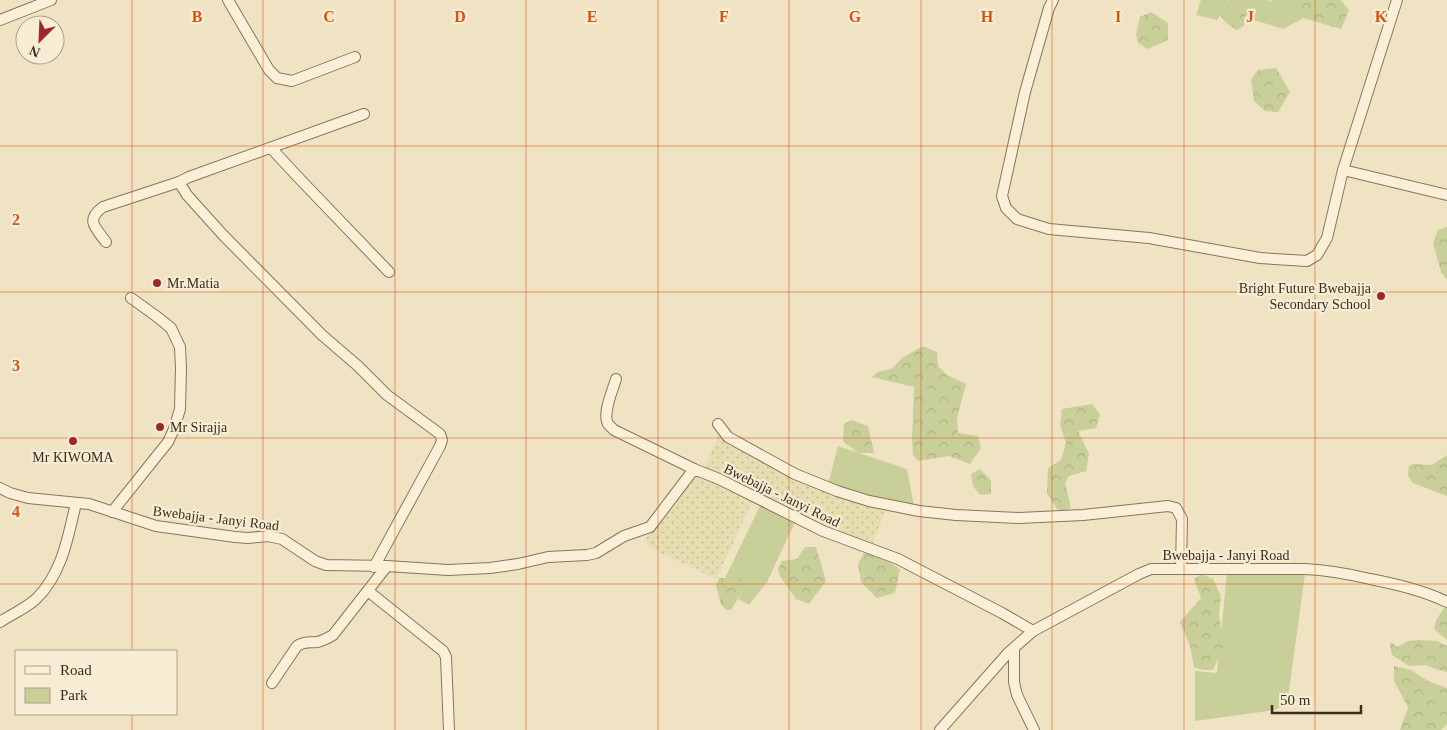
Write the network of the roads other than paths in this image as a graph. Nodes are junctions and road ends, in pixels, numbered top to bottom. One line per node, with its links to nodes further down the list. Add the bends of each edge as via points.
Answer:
1 (51, 0): 5 (street)
2 (228, 0): 6 (street, via 269,70 277,78 292,81)
3 (1052, 0): 9 (street, via 1025,92 1002,196 1006,208 1017,219 1050,229 1149,238 1260,258 1307,261 1317,255 1327,238)
4 (1397, 0): 9 (street)
5 (0, 20)
6 (356, 57)
7 (364, 114): 8 (street)
8 (271, 148): 10 (street); 13 (street)
9 (1343, 170): 11 (street)
10 (179, 182): 12 (street, via 103,207 94,214 94,225); 22 (street, via 223,234 322,334 386,395 440,434 440,446)
11 (1447, 195)
12 (106, 242)
13 (389, 272)
14 (130, 298): 20 (street, via 171,328 180,347 180,409 168,442)
15 (616, 379): 17 (street, via 607,408 608,424 614,430)
16 (718, 424): 23 (street, via 728,437 795,474 869,501 919,511 1019,518 1168,506 1176,508 1182,519)
17 (694, 469): 21 (street, Bwebajja - Janyi Road, via 650,527 624,536 596,553 548,557 490,568 448,570); 27 (street, Bwebajja - Janyi Road, via 823,531 898,559)
18 (0, 488): 19 (street, Bwebajja - Janyi Road, via 28,498)
19 (76, 503): 20 (street, Bwebajja - Janyi Road); 26 (street, via 65,550 46,587 36,599)
20 (112, 512): 22 (street, Bwebajja - Janyi Road, via 175,529 282,539 326,566)
21 (387, 566): 22 (street, Bwebajja - Janyi Road); 24 (street)
22 (374, 567)
23 (1182, 569): 25 (street, Bwebajja - Janyi Road, via 1325,570 1423,591); 27 (street, Bwebajja - Janyi Road, via 1151,570 1139,574)
24 (368, 591): 29 (street, via 334,635 297,646); 30 (street, via 443,651 446,657)
25 (1447, 602)
26 (1, 622)
27 (1033, 631): 28 (street)
28 (1014, 649): 31 (street); 32 (street, via 1017,695)
29 (272, 683)
30 (449, 730)
31 (940, 730)
32 (1034, 730)

